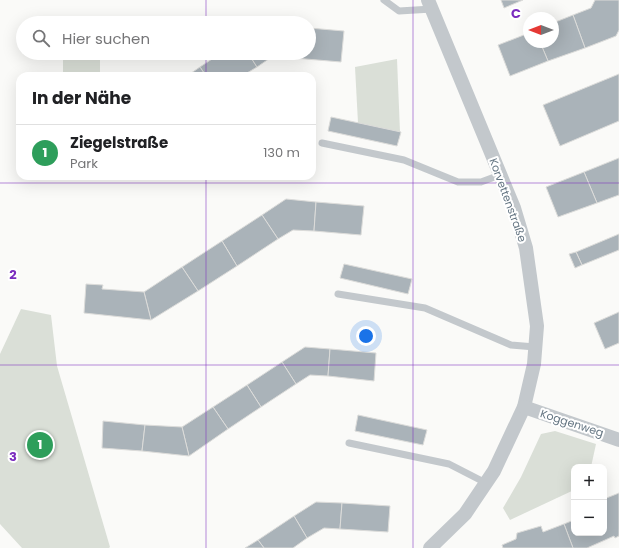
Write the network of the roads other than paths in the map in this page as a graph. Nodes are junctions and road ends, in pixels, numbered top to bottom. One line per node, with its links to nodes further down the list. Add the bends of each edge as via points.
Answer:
1 (384, 0): 2 (lane, via 399,11)
2 (430, 5): 4 (street, Korvettenstraße)
3 (322, 143): 4 (lane, via 404,160 458,182 481,182)
4 (500, 175): 6 (street, Korvettenstraße, via 514,208 526,248 537,326)
5 (338, 294): 6 (lane, via 425,308 511,345)
6 (535, 347): 7 (street, Korvettenstraße, via 534,364)
7 (524, 407): 8 (street, Koggenweg); 10 (street, Korvettenstraße)
8 (619, 440)
9 (349, 443): 10 (lane, via 449,464)
10 (486, 483): 11 (street, Korvettenstraße, via 465,514)
11 (430, 548)

